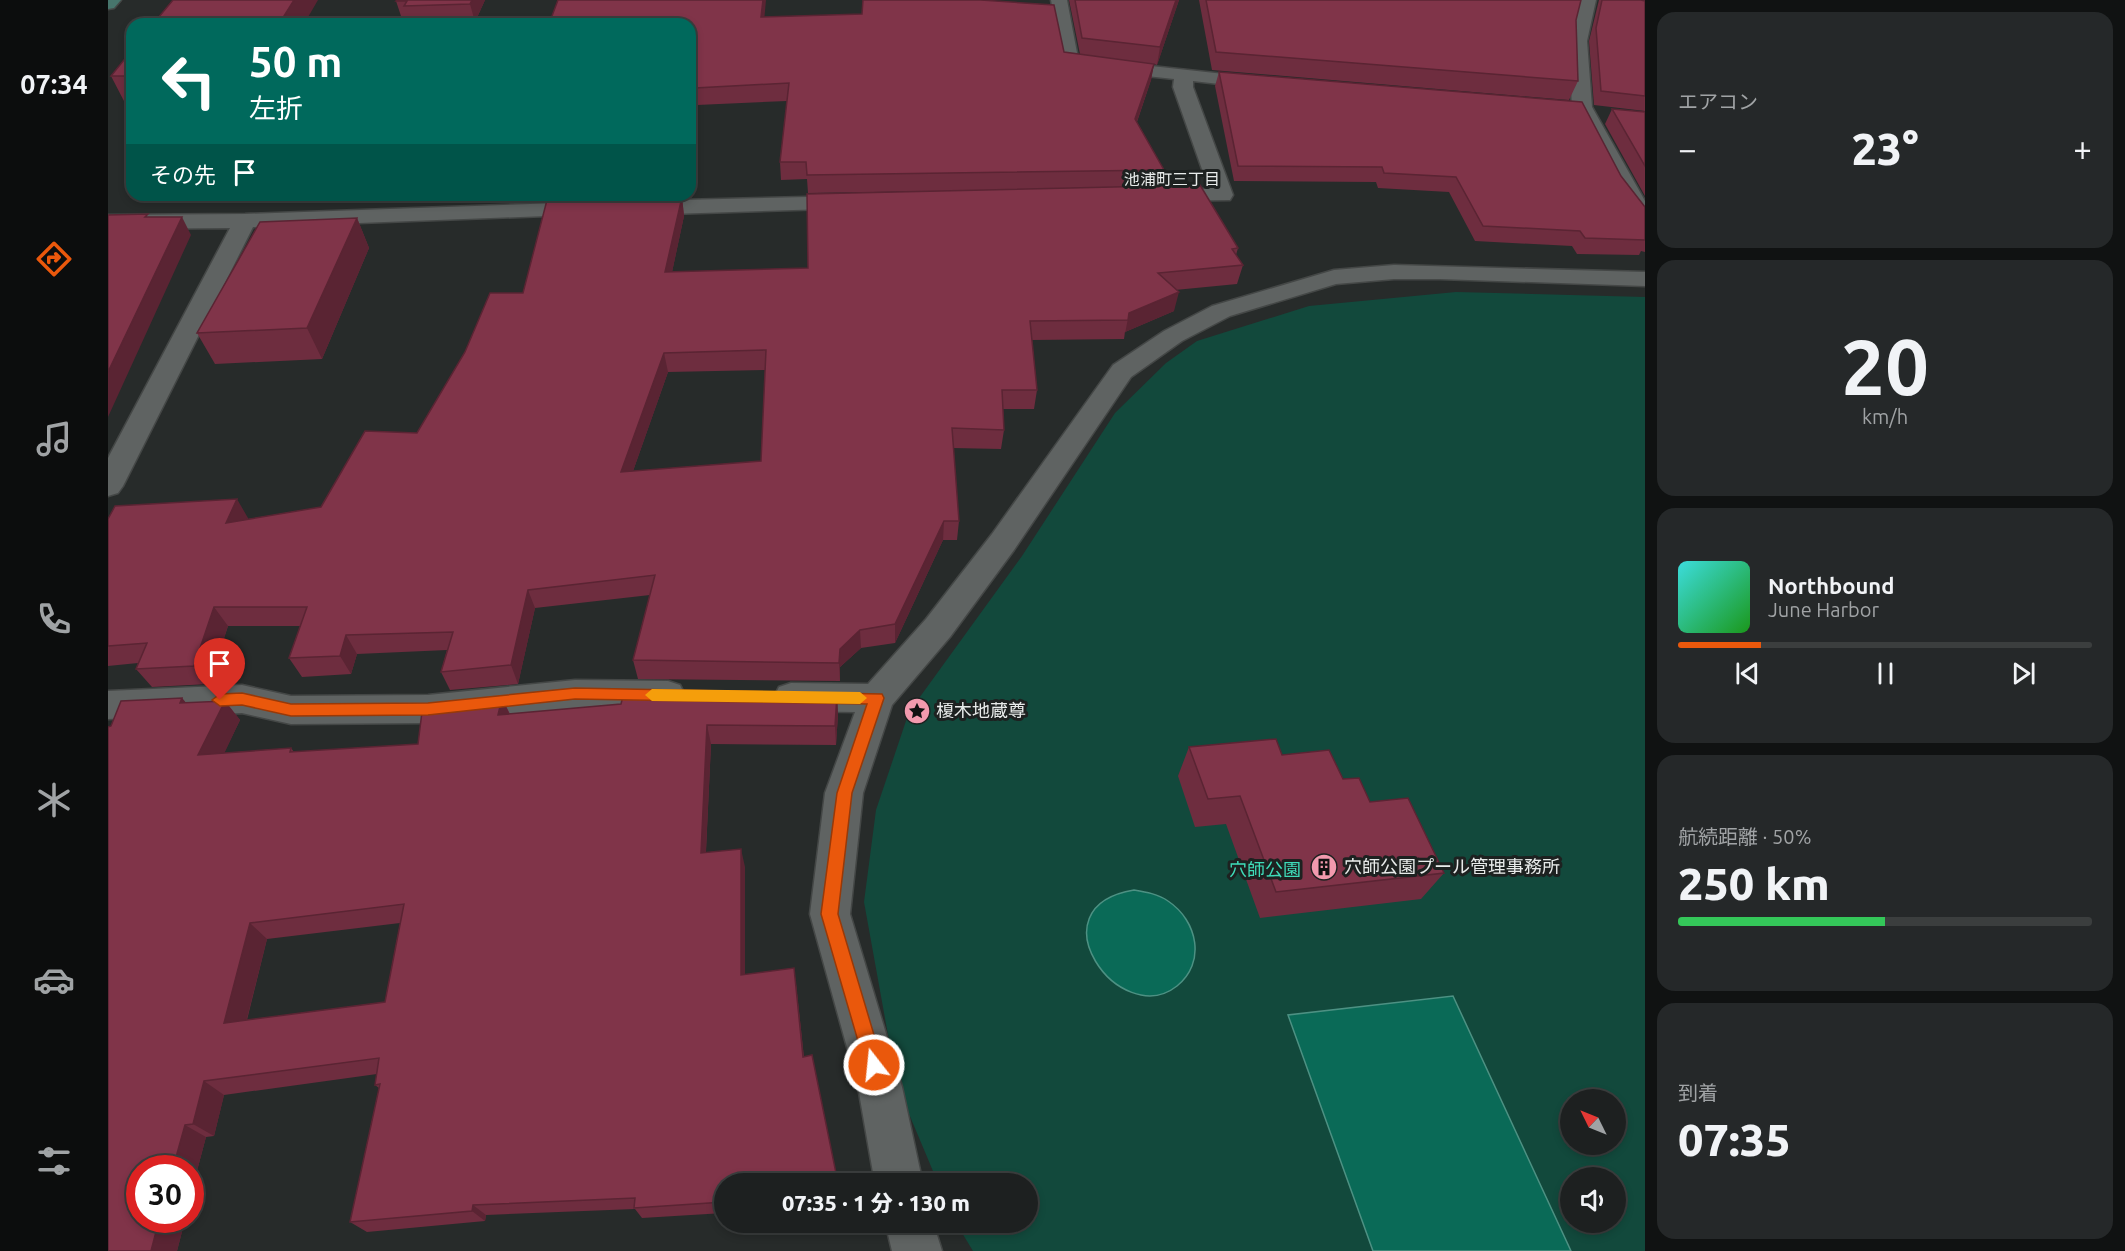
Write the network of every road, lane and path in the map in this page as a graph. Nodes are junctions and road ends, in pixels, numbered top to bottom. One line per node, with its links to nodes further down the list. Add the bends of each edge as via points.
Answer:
1 (113, 0): 4 (street)
2 (1059, 0): 5 (street, via 1070,63)
3 (1588, 0): 8 (street, via 1578,24 1576,57)
4 (108, 4)
5 (1184, 76): 6 (street); 10 (street, via 1184,87 1222,195)
6 (1286, 84)
7 (1559, 107): 8 (street)
8 (1584, 112): 9 (street); 12 (street, via 1626,190)
9 (1610, 116)
10 (1138, 196)
11 (873, 202): 13 (street)
12 (1645, 216)
13 (245, 221): 14 (street); 16 (street)
14 (108, 222)
15 (1645, 279): 19 (street, via 1417,272 1334,277 1221,311 1173,336 1122,371 1004,542 938,628)
16 (108, 486)
17 (703, 696): 20 (street, via 575,694 428,709 291,710 242,699)
18 (761, 696): 19 (street)
19 (877, 698): 21 (street, via 844,793 830,914 880,1087)
20 (108, 705)
21 (897, 1173)
22 (912, 1233): 23 (street)
23 (917, 1251)

